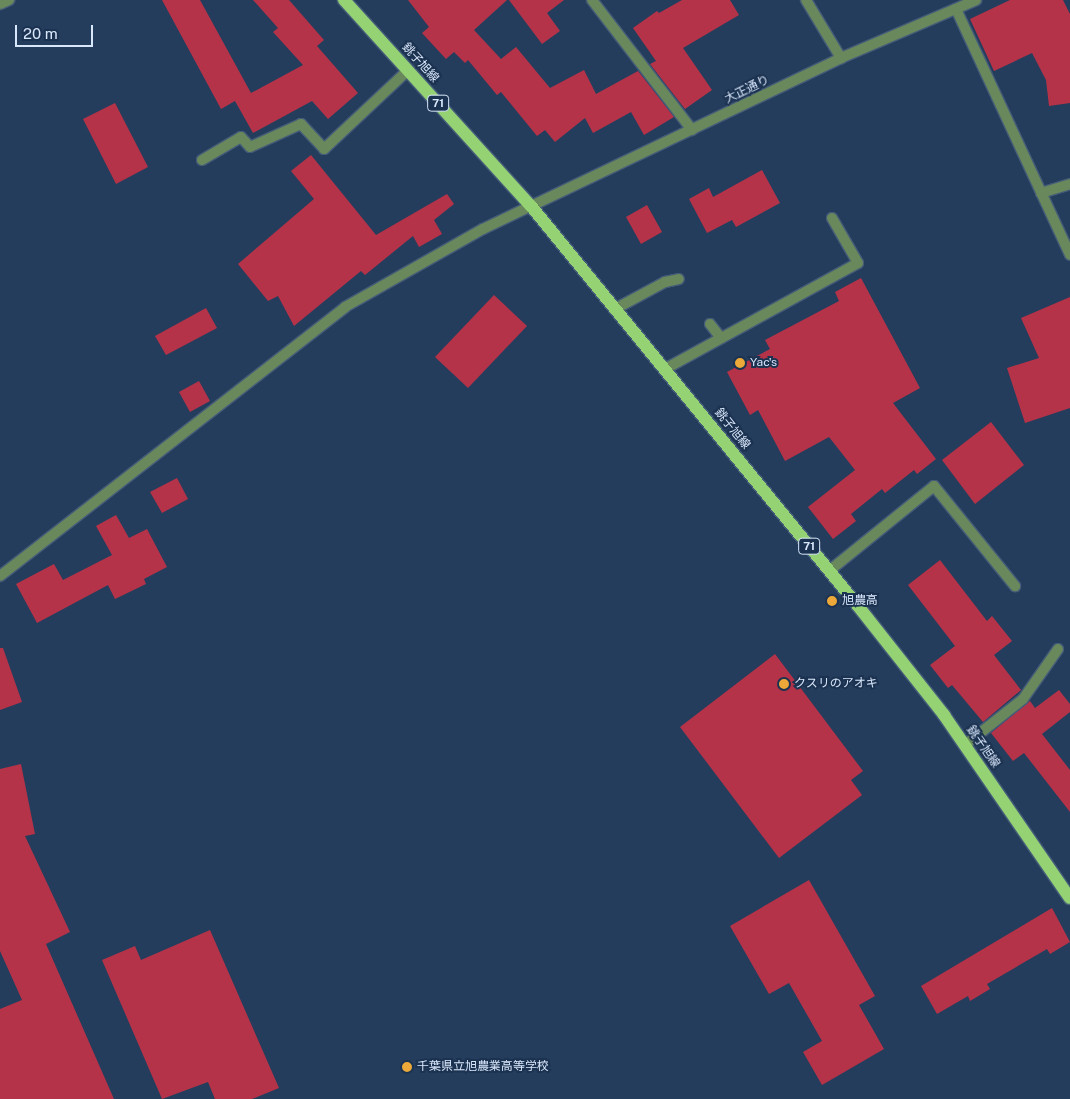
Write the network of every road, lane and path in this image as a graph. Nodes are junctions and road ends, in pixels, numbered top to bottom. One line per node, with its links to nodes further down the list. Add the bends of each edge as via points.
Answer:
1 (9, 0): 6 (street)
2 (344, 0): 9 (main road, 銚子旭線 / 71)
3 (592, 0): 10 (street)
4 (806, 0): 8 (street)
5 (976, 0): 7 (street, 大正通り)
6 (0, 4)
7 (956, 9): 8 (street, 大正通り); 13 (street)
8 (841, 58): 10 (street, 大正通り)
9 (408, 70): 11 (street, via 324,149 301,124 250,147 241,137); 14 (main road, 銚子旭線 / 71)
10 (692, 130): 14 (street, 大正通り)
11 (202, 160)
12 (1070, 184): 13 (street)
13 (1041, 193): 16 (street)
14 (531, 206): 18 (main road, 銚子旭線 / 71); 23 (street, 大正通り, via 346,307)
15 (832, 218): 20 (street, via 858,263)
16 (1070, 255)
17 (679, 280): 18 (street, via 665,282)
18 (615, 309): 21 (main road, 銚子旭線 / 71)
19 (710, 324): 20 (street)
20 (721, 338): 21 (street)
21 (665, 369): 22 (main road, 銚子旭線 / 71)
22 (829, 571): 24 (street, via 934,486); 26 (main road, 銚子旭線 / 71)
23 (0, 576)
24 (1015, 586)
25 (1058, 649): 26 (street, via 1023,699)
26 (965, 745): 27 (main road, 銚子旭線 / 71)
27 (1070, 898)

